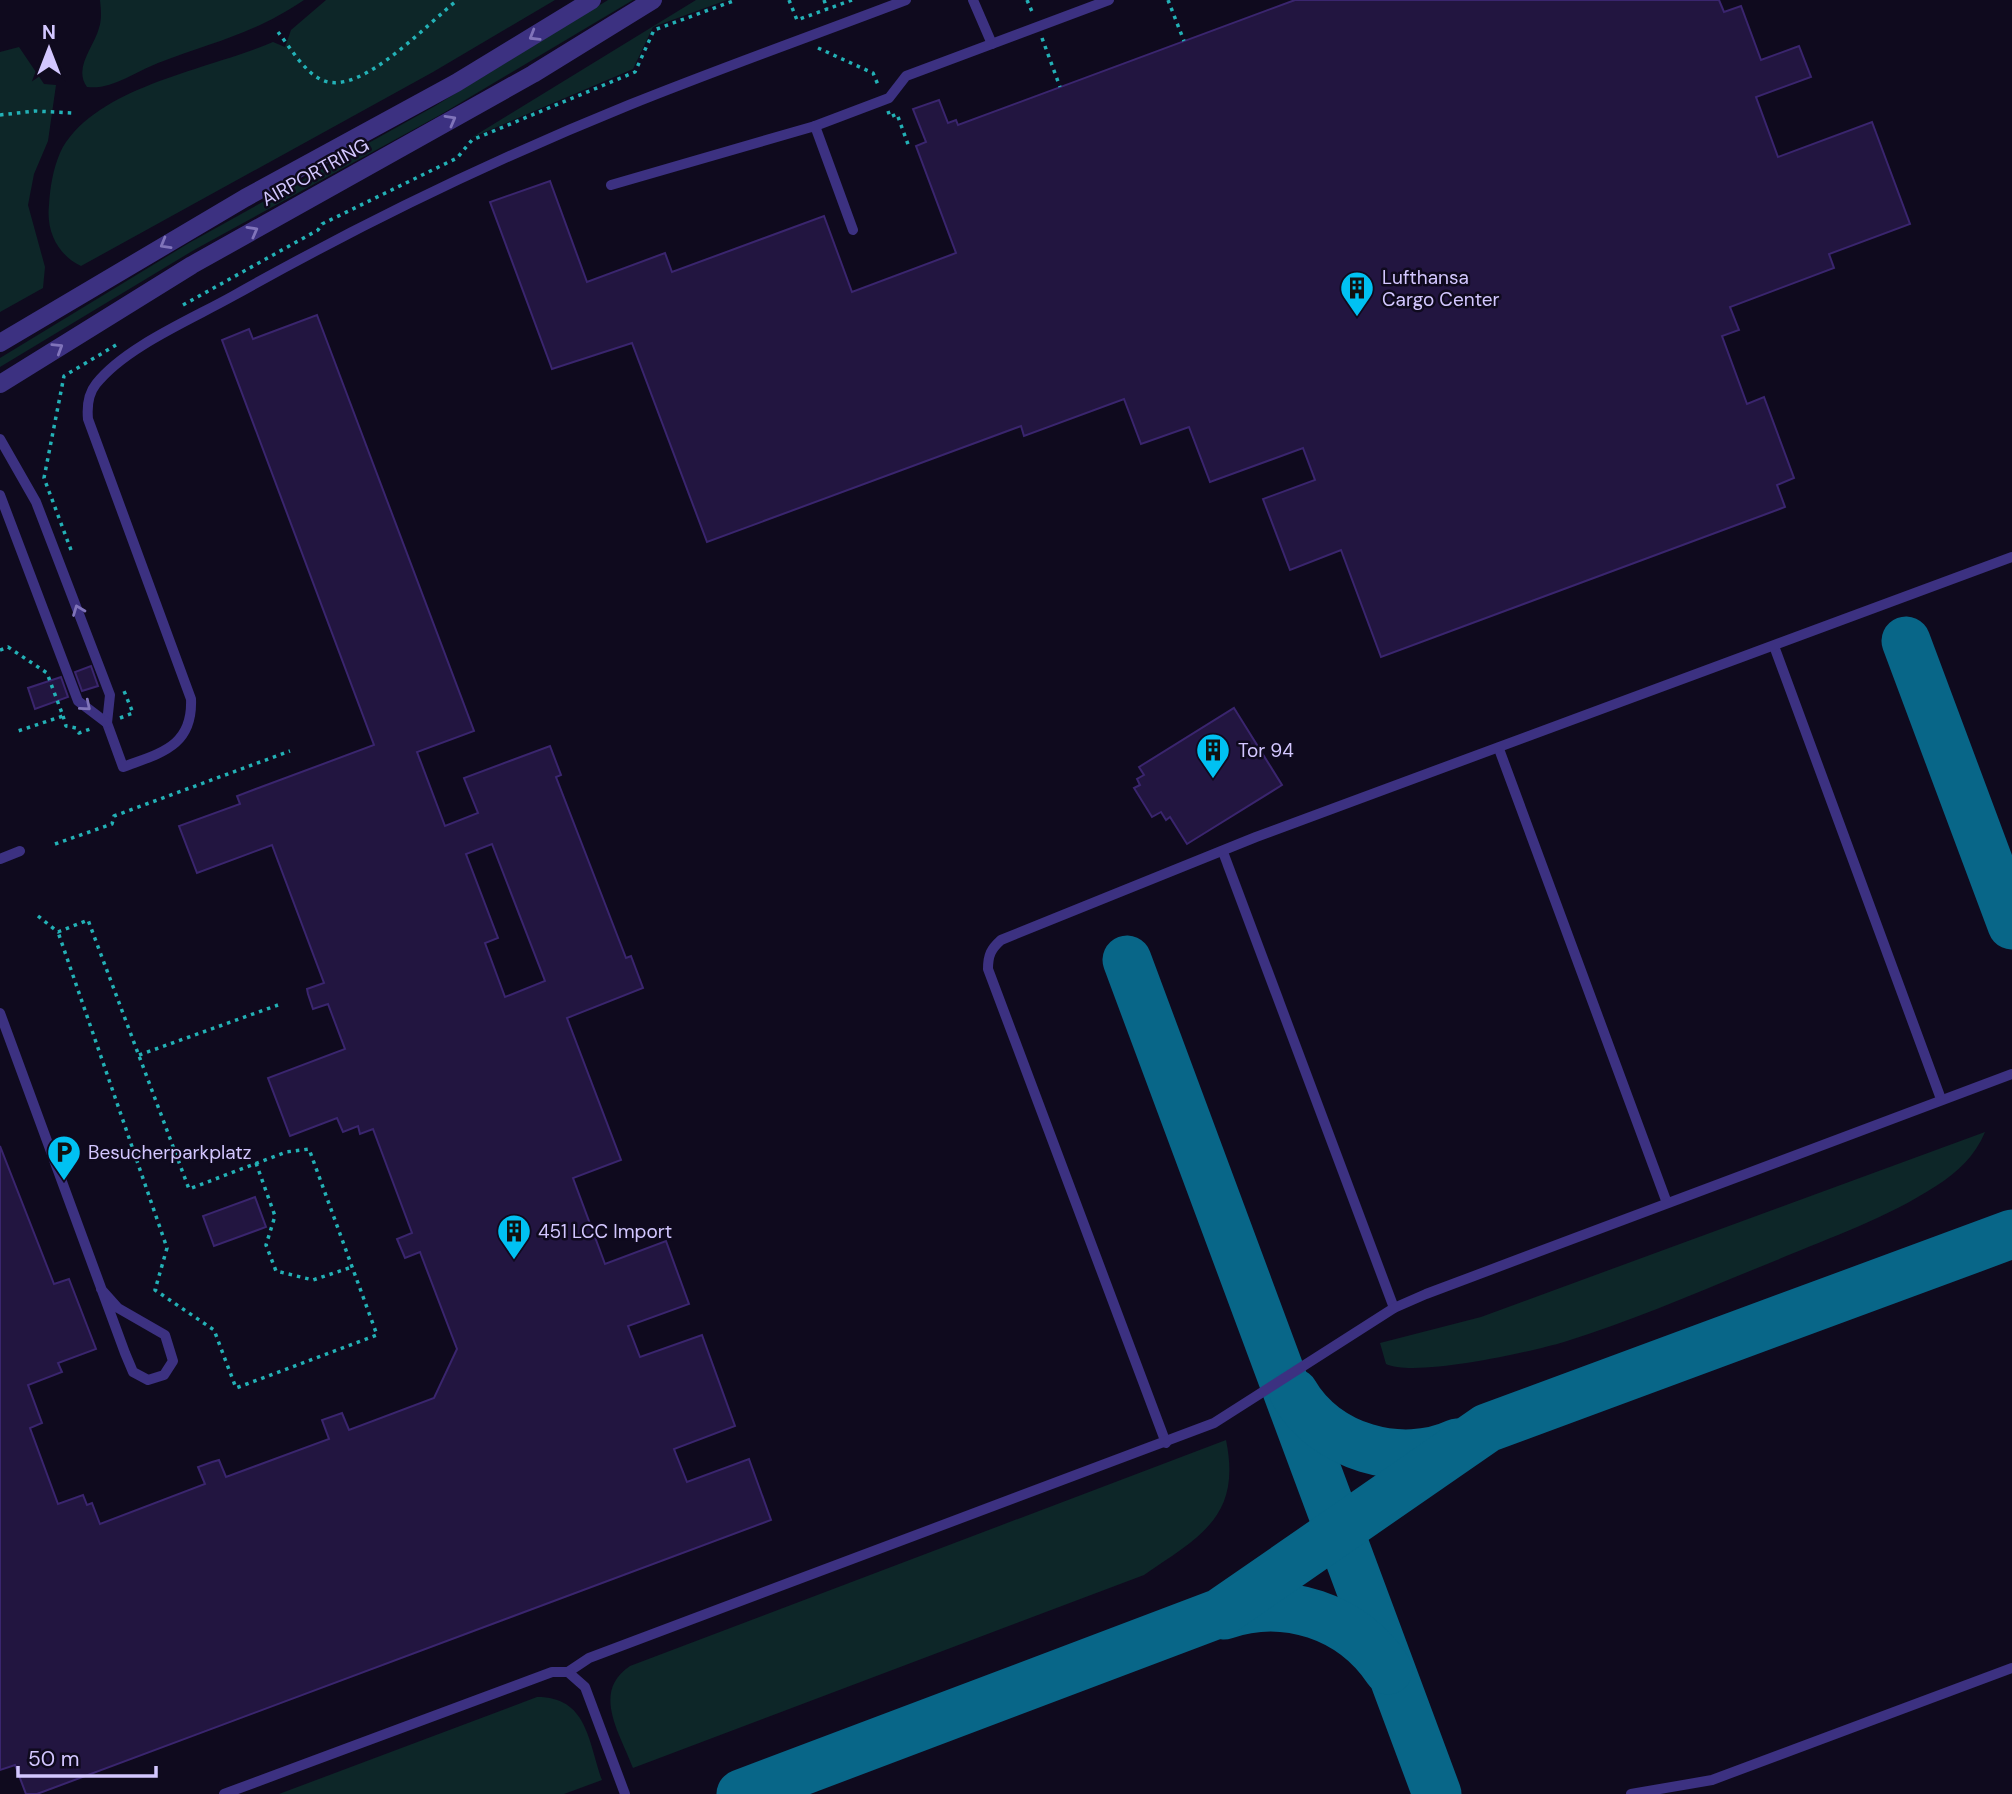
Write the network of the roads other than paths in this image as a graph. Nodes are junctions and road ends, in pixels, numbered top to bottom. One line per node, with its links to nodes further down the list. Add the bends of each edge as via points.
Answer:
1 (592, 0): 10 (street, AIRPORTRING, one-way to 10, via 456,83 245,198)
2 (653, 0): 11 (street, AIRPORTRING, one-way to 2, via 192,265 533,74)
3 (906, 0): 16 (lane, via 629,106 408,203 254,284 111,369 95,386 88,419 192,712 170,749 123,767)
4 (973, 0): 6 (lane)
5 (1109, 0): 6 (lane)
6 (992, 44): 7 (lane, via 906,76 889,98)
7 (815, 126): 8 (lane); 9 (lane)
8 (611, 185)
9 (853, 230)
10 (0, 343)
11 (0, 384)
12 (2, 445): 16 (lane, one-way to 12, via 110,695 39,509)
13 (0, 495): 16 (lane, one-way to 16, via 78,701)
14 (2012, 557): 15 (lane)
15 (1774, 646): 17 (lane); 23 (lane)
16 (107, 723)
17 (1499, 749): 19 (lane); 24 (lane)
18 (20, 851): 20 (lane)
19 (1223, 852): 26 (lane); 27 (lane, via 1001,940 988,958 988,969)
20 (0, 859)
21 (0, 1013): 25 (lane)
22 (2012, 1074): 23 (lane)
23 (1941, 1099): 24 (lane)
24 (1667, 1203): 26 (lane)
25 (101, 1289): 25 (lane, via 133,1372 148,1380 164,1375 173,1361 165,1335 118,1308)
26 (1394, 1308): 27 (lane, via 1214,1423)
27 (1166, 1443): 29 (lane, via 589,1658)
28 (2012, 1668): 32 (lane, via 1712,1780)
29 (568, 1672): 30 (lane, via 552,1672); 31 (lane, via 585,1687)
30 (224, 1794)
31 (625, 1794)
32 (1631, 1794)

